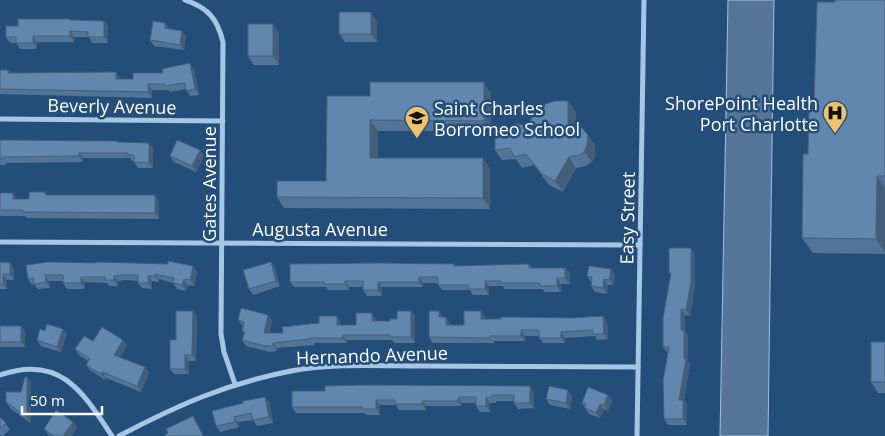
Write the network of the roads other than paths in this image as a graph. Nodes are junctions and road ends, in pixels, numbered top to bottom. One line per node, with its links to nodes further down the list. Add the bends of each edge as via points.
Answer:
1 (185, 0): 4 (street, Gates Avenue, via 198,4 219,27 223,42)
2 (644, 0): 7 (street, Easy Street)
3 (0, 119): 4 (street, Beverly Avenue)
4 (223, 121): 6 (street, Gates Avenue)
5 (0, 242): 6 (street, Augusta Avenue)
6 (222, 242): 7 (street, Augusta Avenue); 10 (street, Gates Avenue, via 221,334)
7 (640, 245): 8 (street, Easy Street)
8 (638, 367): 10 (street, Hernando Avenue, via 351,366 293,371); 13 (street, Easy Street)
9 (0, 375): 11 (street, via 34,369 55,374 74,385 87,398)
10 (235, 384): 12 (street, Hernando Avenue, via 173,408)
11 (112, 436)
12 (119, 436)
13 (637, 436)

